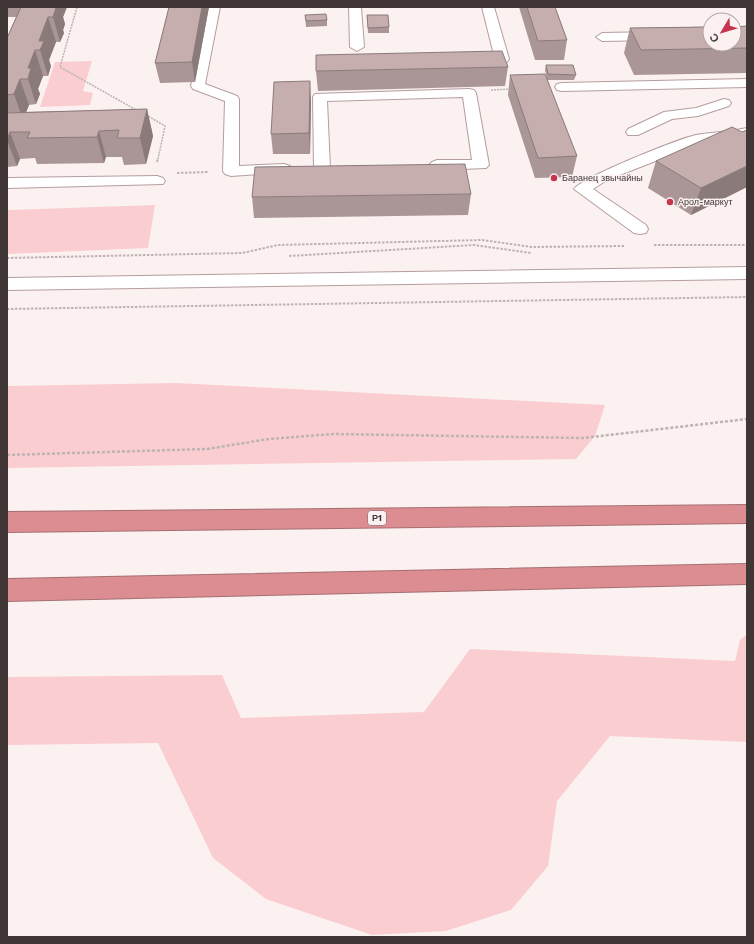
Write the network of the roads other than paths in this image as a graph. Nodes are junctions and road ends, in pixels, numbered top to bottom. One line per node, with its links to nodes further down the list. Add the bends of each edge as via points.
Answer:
1 (214, 7): 16 (street, via 198,86 232,99 231,171)
2 (355, 7): 6 (street)
3 (488, 7): 7 (street)
4 (702, 35): 5 (street)
5 (602, 37)
6 (357, 47)
7 (502, 59)
8 (747, 83): 9 (street)
9 (562, 87)
10 (724, 103): 11 (street)
11 (698, 112): 12 (street, via 669,115); 13 (street)
12 (633, 132)
13 (744, 133): 19 (street, via 696,140 602,177 582,189)
14 (426, 166): 16 (street, via 481,165 469,93 320,97)
15 (338, 167): 16 (street)
16 (322, 168)
17 (156, 174): 18 (street)
18 (7, 183)
19 (640, 229)
20 (747, 273): 21 (street)
21 (7, 284)
22 (747, 514): 23 (highway, Р1)
23 (7, 522)
24 (742, 577): 25 (highway)
25 (7, 590)

